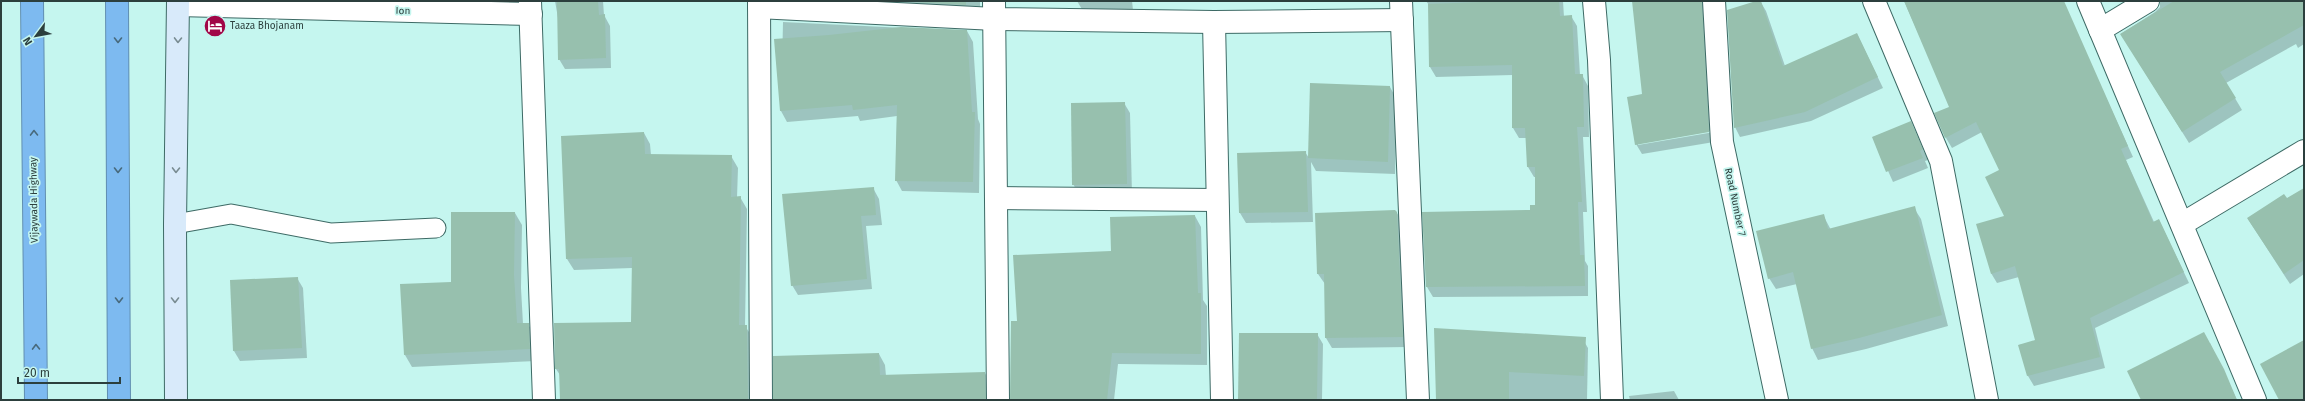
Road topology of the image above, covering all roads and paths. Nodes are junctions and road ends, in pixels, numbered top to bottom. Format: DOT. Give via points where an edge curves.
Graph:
graph roads {
  1 [pos="32,1"];
  2 [pos="117,1"];
  3 [pos="1594,1"];
  4 [pos="1714,1"];
  5 [pos="1874,1"];
  6 [pos="2088,1"];
  7 [pos="2148,1"];
  8 [pos="178,3"];
  9 [pos="759,4"];
  10 [pos="531,7"];
  11 [pos="994,10"];
  12 [pos="1401,11"];
  13 [pos="1214,22"];
  14 [pos="2100,30"];
  15 [pos="2304,151"];
  16 [pos="996,198"];
  17 [pos="1217,200"];
  18 [pos="175,224"];
  19 [pos="2182,224"];
  20 [pos="436,228"];
  21 [pos="36,400"];
  22 [pos="119,400"];
  23 [pos="176,400"];
  24 [pos="544,400"];
  25 [pos="761,400"];
  26 [pos="998,400"];
  27 [pos="1222,400"];
  28 [pos="1418,400"];
  29 [pos="1612,400"];
  30 [pos="1777,400"];
  31 [pos="1987,400"];
  32 [pos="2255,400"];
  21 -- 1 [label="highway, Vijaywada Highway, one-way"];
  2 -- 22 [label="highway, one-way"];
  3 -- 29 [label="street" via="1599,60"];
  4 -- 30 [label="street, Road Number 7" via="1722,142"];
  5 -- 31 [label="street" via="1941,161"];
  6 -- 14 [label="street"];
  7 -- 14 [label="street"];
  8 -- 10 [label="street, Ion"];
  8 -- 18 [label="street, one-way"];
  9 -- 11 [label="street"];
  9 -- 25 [label="street"];
  10 -- 24 [label="street"];
  11 -- 13 [label="street"];
  11 -- 16 [label="street"];
  12 -- 13 [label="street"];
  12 -- 28 [label="street"];
  13 -- 17 [label="street"];
  14 -- 19 [label="street"];
  15 -- 19 [label="street"];
  16 -- 17 [label="street"];
  16 -- 26 [label="street"];
  17 -- 27 [label="street"];
  18 -- 20 [label="lane" via="231,214 331,233"];
  18 -- 23 [label="street, one-way"];
  19 -- 32 [label="street"];
}
